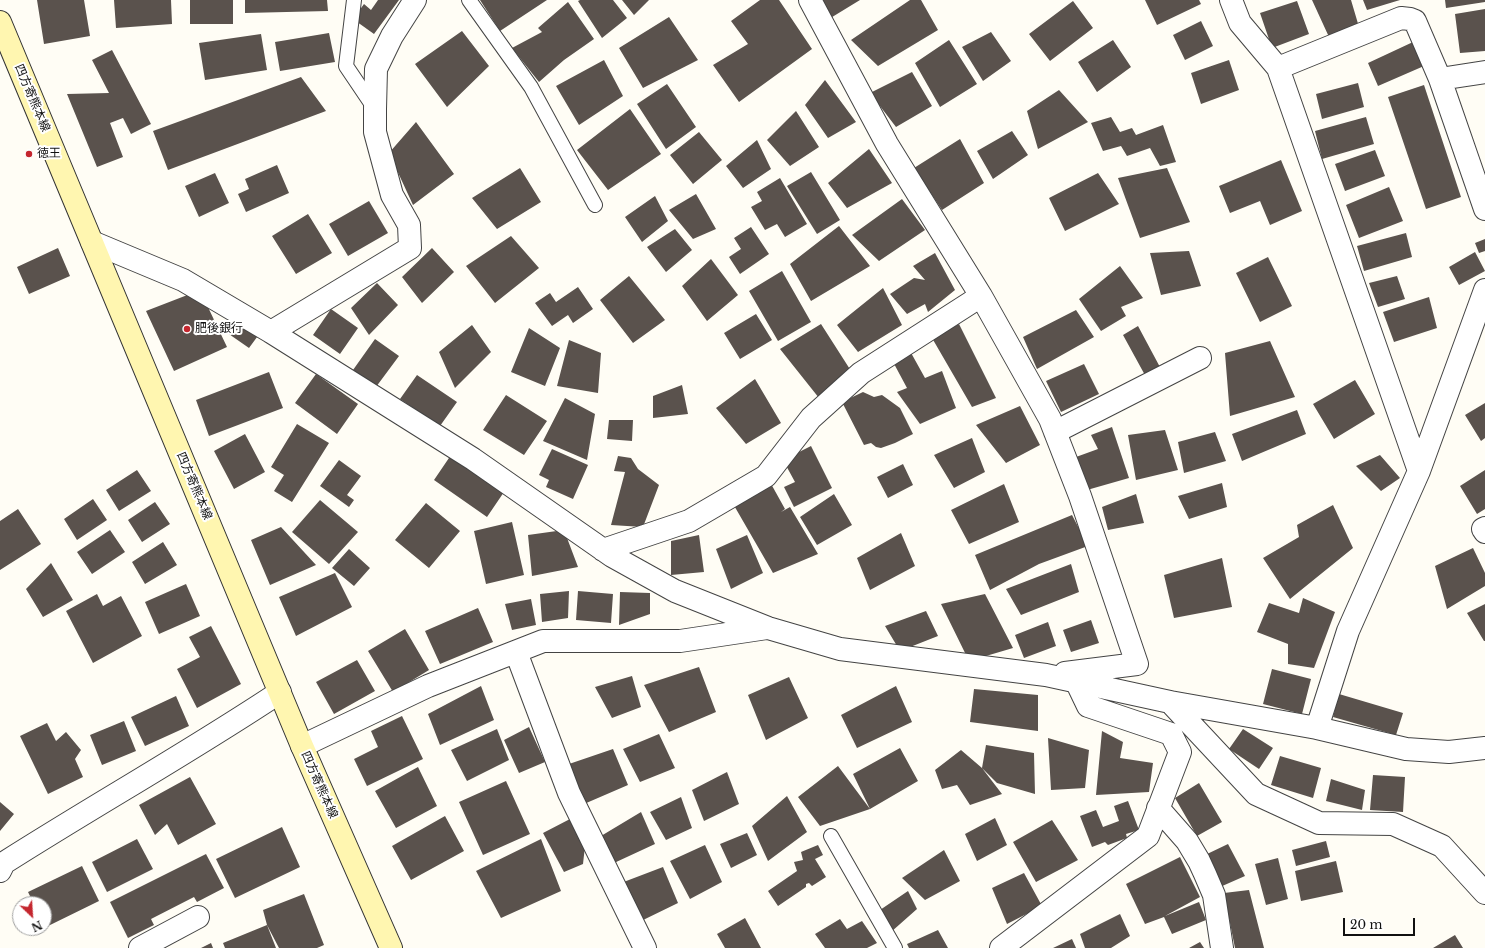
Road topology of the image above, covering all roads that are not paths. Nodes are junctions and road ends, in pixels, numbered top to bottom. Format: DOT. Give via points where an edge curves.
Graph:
graph roads {
  1 [pos="354,0"];
  2 [pos="415,0"];
  3 [pos="469,0"];
  4 [pos="810,0"];
  5 [pos="1231,0"];
  6 [pos="0,22"];
  7 [pos="1278,68"];
  8 [pos="1485,72"];
  9 [pos="1440,78"];
  10 [pos="375,109"];
  11 [pos="595,205"];
  12 [pos="1485,210"];
  13 [pos="92,242"];
  14 [pos="1485,290"];
  15 [pos="981,296"];
  16 [pos="270,332"];
  17 [pos="1200,358"];
  18 [pos="1055,432"];
  19 [pos="1419,471"];
  20 [pos="1485,528"];
  21 [pos="1485,532"];
  22 [pos="603,550"];
  23 [pos="768,628"];
  24 [pos="516,652"];
  25 [pos="1046,675"];
  26 [pos="1076,681"];
  27 [pos="280,692"];
  28 [pos="1170,702"];
  29 [pos="1317,728"];
  30 [pos="302,746"];
  31 [pos="1485,748"];
  32 [pos="1158,808"];
  33 [pos="830,836"];
  34 [pos="0,872"];
  35 [pos="1485,893"];
  36 [pos="198,917"];
  37 [pos="140,948"];
  38 [pos="391,948"];
  39 [pos="645,948"];
  40 [pos="895,948"];
  41 [pos="1001,948"];
  42 [pos="1222,948"];
  1 -- 10 [label="lane" via="346,66"];
  2 -- 10 [label="street" via="392,36 376,69"];
  3 -- 11 [label="lane" via="531,87"];
  4 -- 15 [label="street" via="887,144"];
  5 -- 7 [label="street" via="1240,23"];
  6 -- 13 [label="main road, 四方寄熊本線"];
  7 -- 9 [label="street" via="1400,18 1410,18 1415,21"];
  7 -- 19 [label="street"];
  8 -- 9 [label="street"];
  9 -- 12 [label="street"];
  10 -- 16 [label="street" via="375,132 392,195 409,225 410,248"];
  13 -- 16 [label="street" via="183,280"];
  13 -- 27 [label="main road, 四方寄熊本線"];
  14 -- 19 [label="street"];
  15 -- 18 [label="street"];
  15 -- 22 [label="street" via="861,373 811,418 766,476 689,521"];
  16 -- 22 [label="street" via="473,459"];
  17 -- 18 [label="street"];
  18 -- 25 [label="street" via="1080,496 1137,664"];
  19 -- 29 [label="street" via="1348,631"];
  20 -- 21 [label="street"];
  22 -- 23 [label="street" via="676,591"];
  23 -- 24 [label="street" via="680,641 543,641"];
  23 -- 25 [label="street" via="840,649"];
  24 -- 30 [label="street" via="428,686"];
  24 -- 39 [label="street" via="569,792"];
  25 -- 26 [label="street"];
  26 -- 28 [label="street"];
  26 -- 32 [label="street" via="1088,706 1171,734 1180,752"];
  27 -- 30 [label="main road, 四方寄熊本線"];
  27 -- 34 [label="street" via="237,721 4,863"];
  28 -- 29 [label="street"];
  28 -- 35 [label="street" via="1256,794 1318,823 1393,824 1442,846"];
  29 -- 31 [label="street" via="1406,749 1449,752"];
  30 -- 38 [label="main road, 四方寄熊本線"];
  32 -- 41 [label="street" via="1148,836"];
  32 -- 42 [label="street" via="1187,841 1205,874 1214,894"];
  33 -- 40 [label="lane"];
  36 -- 37 [label="street"];
}
